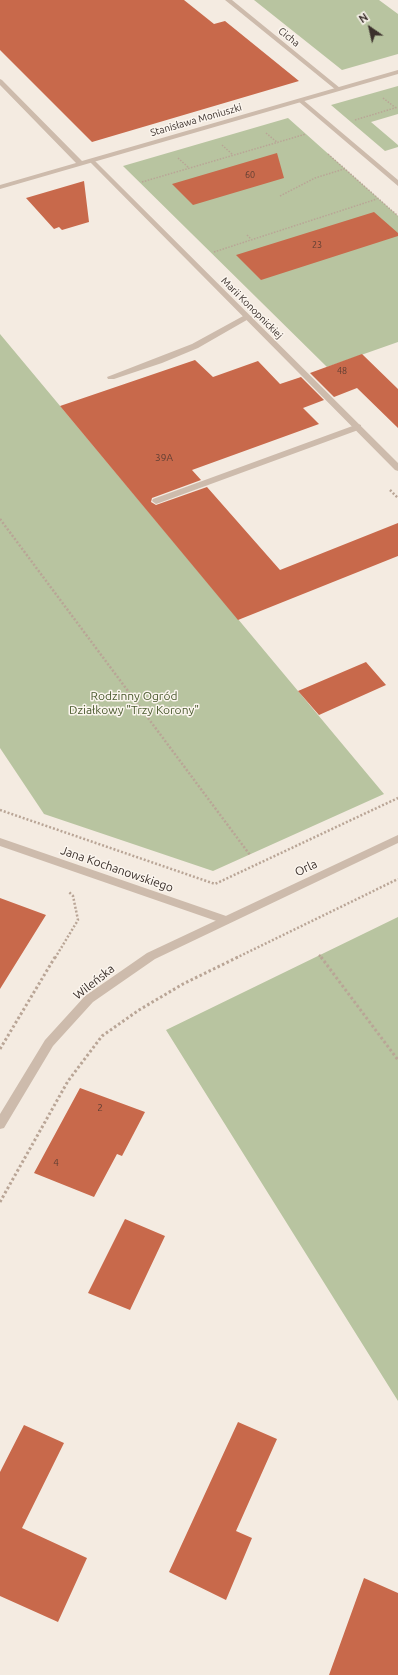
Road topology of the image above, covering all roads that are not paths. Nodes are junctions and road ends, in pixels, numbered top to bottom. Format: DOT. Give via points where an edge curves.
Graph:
graph roads {
  1 [pos="228,0"];
  2 [pos="398,72"];
  3 [pos="0,81"];
  4 [pos="338,88"];
  5 [pos="300,100"];
  6 [pos="92,161"];
  7 [pos="81,164"];
  8 [pos="398,184"];
  9 [pos="0,187"];
  10 [pos="248,317"];
  11 [pos="112,377"];
  12 [pos="358,427"];
  13 [pos="398,468"];
  14 [pos="156,501"];
  15 [pos="398,839"];
  16 [pos="0,842"];
  17 [pos="225,920"];
  18 [pos="0,1124"];
  1 -- 4 [label="street, Cicha"];
  2 -- 4 [label="street, Stanisława Moniuszki"];
  3 -- 7 [label="street"];
  4 -- 5 [label="street, Stanisława Moniuszki"];
  5 -- 6 [label="street, Stanisława Moniuszki"];
  5 -- 8 [label="street"];
  6 -- 7 [label="street, Stanisława Moniuszki"];
  6 -- 10 [label="street, Marii Konopnickiej"];
  7 -- 9 [label="street, Stanisława Moniuszki"];
  10 -- 11 [label="street" via="195,346"];
  10 -- 12 [label="street, Marii Konopnickiej"];
  12 -- 13 [label="street, Marii Konopnickiej"];
  12 -- 14 [label="street"];
  15 -- 17 [label="street, Orla"];
  16 -- 17 [label="street, Jana Kochanowskiego"];
  17 -- 18 [label="street, Wileńska" via="151,956 89,999 49,1043"];
}
